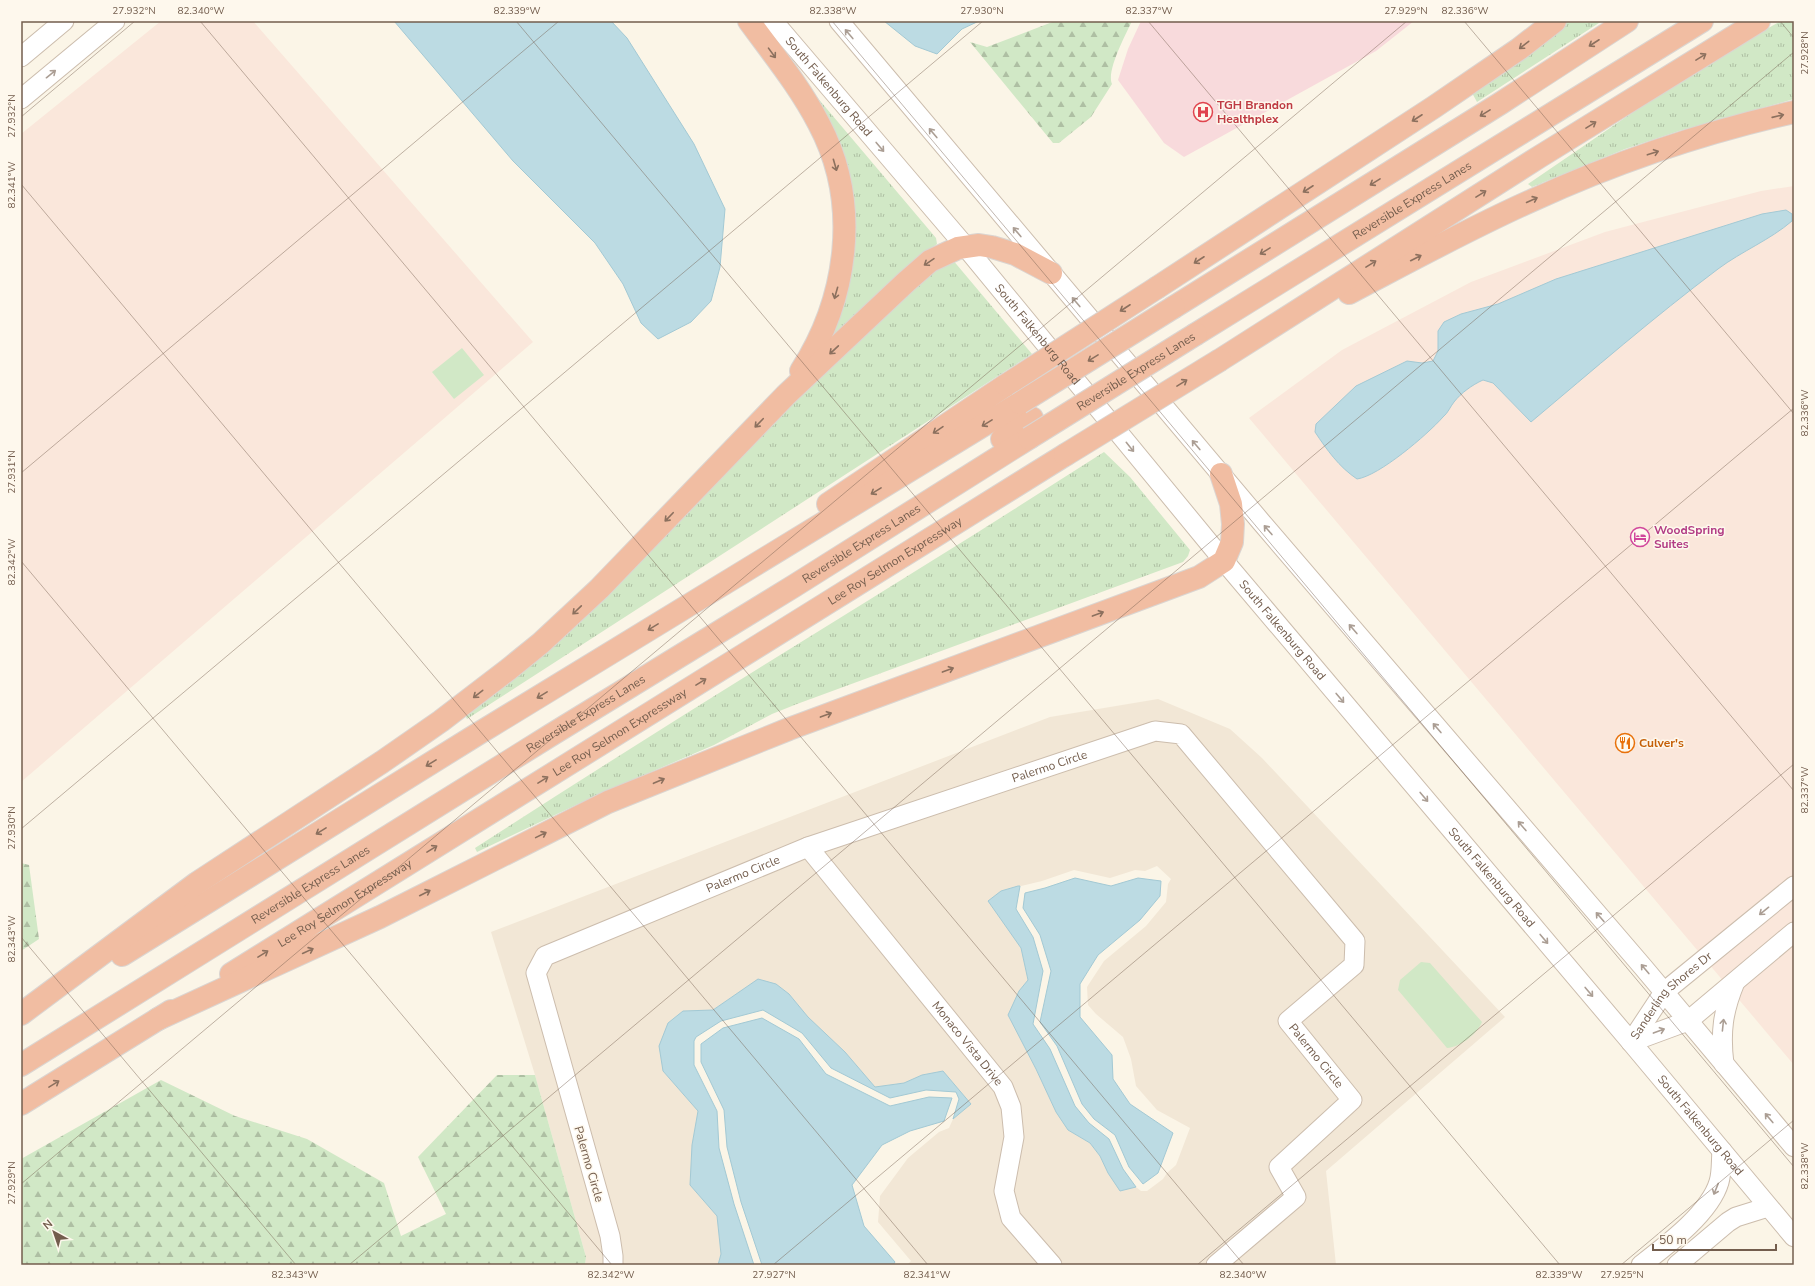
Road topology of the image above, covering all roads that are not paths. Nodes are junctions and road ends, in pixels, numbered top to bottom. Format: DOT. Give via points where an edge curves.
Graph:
graph roads {
  1 [pos="64,21"];
  2 [pos="115,21"];
  3 [pos="749,21"];
  4 [pos="774,21"];
  5 [pos="838,21"];
  6 [pos="1555,21"];
  7 [pos="1627,21"];
  8 [pos="1674,21"];
  9 [pos="1702,21"];
  10 [pos="1759,21"];
  11 [pos="21,57"];
  12 [pos="21,99"];
  13 [pos="1794,112"];
  14 [pos="964,246"];
  15 [pos="1051,273"];
  16 [pos="1186,322"];
  17 [pos="1220,360"];
  18 [pos="786,395"];
  19 [pos="1027,420"];
  20 [pos="1221,474"];
  21 [pos="1224,561"];
  22 [pos="687,607"];
  23 [pos="808,847"];
  24 [pos="1794,886"];
  25 [pos="1794,932"];
  26 [pos="1736,980"];
  27 [pos="1664,992"];
  28 [pos="21,1014"];
  29 [pos="21,1018"];
  30 [pos="158,1019"];
  31 [pos="1688,1021"];
  32 [pos="1631,1042"];
  33 [pos="1724,1064"];
  34 [pos="21,1065"];
  35 [pos="21,1104"];
  36 [pos="1794,1148"];
  37 [pos="1722,1151"];
  38 [pos="1768,1207"];
  39 [pos="1794,1237"];
  40 [pos="612,1265"];
  41 [pos="1052,1265"];
  42 [pos="1216,1265"];
  43 [pos="1641,1265"];
  44 [pos="1677,1265"];
  1 -- 11 [label="street"];
  12 -- 2 [label="street, one-way"];
  3 -- 18 [label="highway, one-way" via="798,88 820,124 838,174 845,219 842,263 829,315 818,342"];
  4 -- 14 [label="street, South Falkenburg Road, one-way"];
  15 -- 5 [label="street, one-way"];
  6 -- 22 [label="highway, one-way, bridge" via="1519,50 1470,83 1006,385 833,501"];
  7 -- 16 [label="highway, one-way" via="1494,107"];
  8 -- 16 [label="highway"];
  9 -- 16 [label="highway, Reversible Express Lanes"];
  17 -- 10 [label="highway, one-way" via="1539,157"];
  17 -- 13 [label="highway, one-way" via="1533,199 1588,176 1689,141"];
  14 -- 15 [label="highway" via="985,246 1004,250 1027,259"];
  14 -- 18 [label="highway, one-way" via="944,253 923,266"];
  14 -- 21 [label="street, South Falkenburg Road, one-way"];
  20 -- 15 [label="street, one-way"];
  16 -- 19 [label="highway, one-way, bridge"];
  16 -- 19 [label="highway, Reversible Express Lanes, bridge"];
  30 -- 17 [label="highway, Lee Roy Selmon Expressway, one-way, bridge"];
  18 -- 28 [label="highway, one-way" via="599,589 541,643 475,697 388,758 197,883"];
  19 -- 22 [label="highway, one-way"];
  19 -- 34 [label="highway, Reversible Express Lanes" via="843,555"];
  20 -- 21 [label="highway" via="1231,504 1233,524 1232,542"];
  27 -- 20 [label="street, one-way"];
  30 -- 21 [label="highway, one-way" via="380,917 608,802 790,729 1185,583"];
  21 -- 32 [label="street, South Falkenburg Road, one-way"];
  22 -- 29 [label="highway, one-way"];
  23 -- 40 [label="street, Palermo Circle" via="545,956 536,972 610,1236"];
  23 -- 41 [label="street, Monaco Vista Drive" via="1003,1087 1011,1107 1014,1137 1004,1191 1011,1218"];
  23 -- 42 [label="street, Palermo Circle" via="1155,731 1181,734 1355,941 1354,965 1288,1021 1352,1100 1279,1167 1296,1197"];
  24 -- 27 [label="street, Sanderling Shores Dr, one-way"];
  25 -- 26 [label="street, Sanderling Shores Dr"];
  26 -- 31 [label="street, Sanderling Shores Dr"];
  33 -- 26 [label="street, one-way" via="1722,1027 1726,1006"];
  27 -- 31 [label="street"];
  27 -- 32 [label="street, Sanderling Shores Dr"];
  35 -- 30 [label="highway, Lee Roy Selmon Expressway, one-way"];
  32 -- 31 [label="street, Sanderling Shores Dr, one-way"];
  31 -- 33 [label="street"];
  32 -- 37 [label="street, South Falkenburg Road"];
  36 -- 33 [label="street, one-way"];
  37 -- 38 [label="street, South Falkenburg Road"];
  37 -- 43 [label="street, one-way" via="1720,1180 1712,1199 1700,1213"];
  38 -- 39 [label="street, South Falkenburg Road"];
  38 -- 44 [label="street" via="1728,1222"];
}
